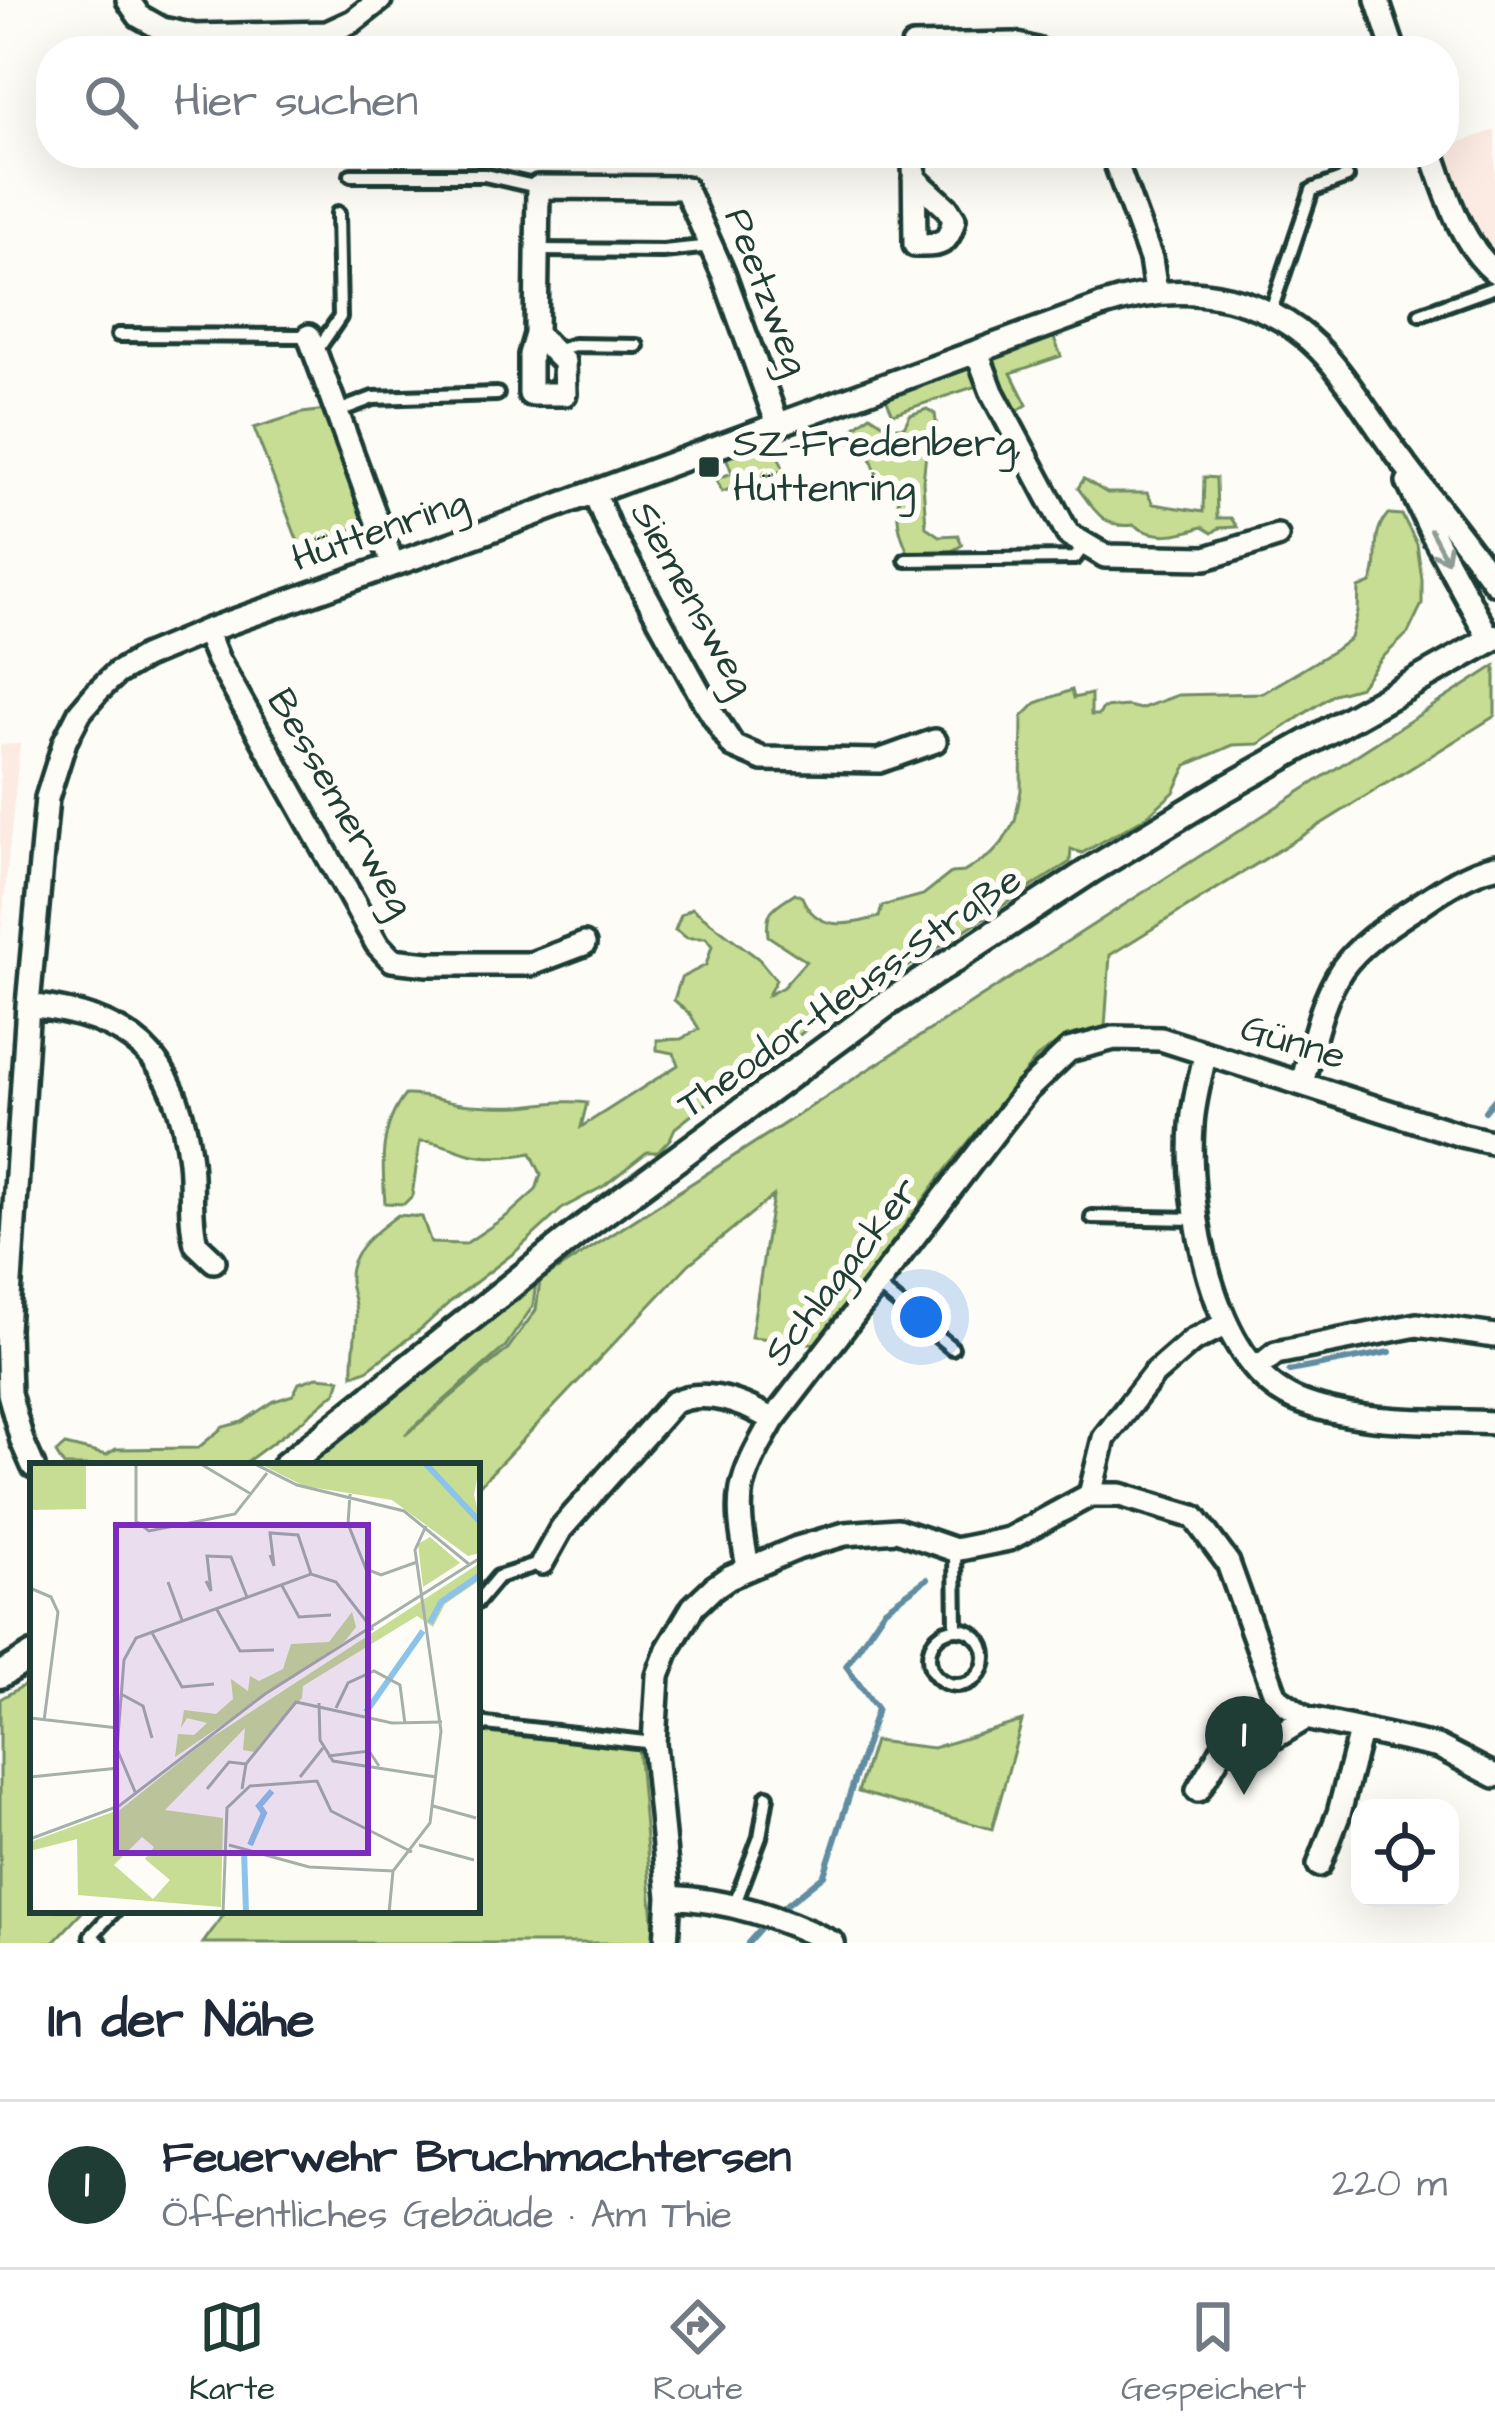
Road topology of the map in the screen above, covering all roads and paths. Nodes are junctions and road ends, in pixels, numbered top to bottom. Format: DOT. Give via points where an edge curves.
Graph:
graph roads {
  1 [pos="128,0"];
  2 [pos="380,0"];
  3 [pos="1377,0"];
  4 [pos="1389,36"];
  5 [pos="914,168"];
  6 [pos="1118,168"];
  7 [pos="1438,168"];
  8 [pos="351,175"];
  9 [pos="1347,177"];
  10 [pos="914,178"];
  11 [pos="538,187"];
  12 [pos="338,213"];
  13 [pos="712,246"];
  14 [pos="536,250"];
  15 [pos="1495,272"];
  16 [pos="1495,287"];
  17 [pos="1156,292"];
  18 [pos="1271,311"];
  19 [pos="1420,314"];
  20 [pos="536,334"];
  21 [pos="118,335"];
  22 [pos="312,344"];
  23 [pos="637,346"];
  24 [pos="555,351"];
  25 [pos="977,352"];
  26 [pos="497,394"];
  27 [pos="336,412"];
  28 [pos="778,425"];
  29 [pos="1393,449"];
  30 [pos="594,493"];
  31 [pos="1277,536"];
  32 [pos="1085,544"];
  33 [pos="906,560"];
  34 [pos="392,566"];
  35 [pos="1495,583"];
  36 [pos="206,631"];
  37 [pos="1492,639"];
  38 [pos="935,741"];
  39 [pos="1495,866"];
  40 [pos="584,944"];
  41 [pos="28,1005"];
  42 [pos="1069,1050"];
  43 [pos="1205,1054"];
  44 [pos="1302,1083"];
  45 [pos="1495,1143"];
  46 [pos="7,1204"];
  47 [pos="1092,1217"];
  48 [pos="1196,1219"];
  49 [pos="6,1233"];
  50 [pos="214,1261"];
  51 [pos="877,1286"];
  52 [pos="1226,1324"];
  53 [pos="1495,1336"];
  54 [pos="952,1348"];
  55 [pos="1256,1370"];
  56 [pos="773,1420"];
  57 [pos="1495,1423"];
  58 [pos="11,1446"];
  59 [pos="289,1463"];
  60 [pos="1090,1495"];
  61 [pos="955,1550"];
  62 [pos="542,1563"];
  63 [pos="748,1567"];
  64 [pos="480,1598"];
  65 [pos="956,1629"];
  66 [pos="30,1657"];
  67 [pos="0,1675"];
  68 [pos="1306,1718"];
  69 [pos="480,1723"];
  70 [pos="1360,1732"];
  71 [pos="654,1743"];
  72 [pos="1494,1774"];
  73 [pos="1198,1790"];
  74 [pos="767,1796"];
  75 [pos="1318,1865"];
  76 [pos="669,1897"];
  77 [pos="734,1906"];
  78 [pos="112,1913"];
  79 [pos="100,1943"];
  80 [pos="666,1943"];
  81 [pos="833,1943"];
  1 -- 2 [label="street" via="162,29 216,35 327,33"];
  3 -- 4 [label="street"];
  5 -- 10 [label="street"];
  6 -- 17 [label="street"];
  7 -- 15 [label="street" via="1465,236"];
  8 -- 11 [label="lane, Peetzweg" via="485,175"];
  9 -- 18 [label="lane" via="1312,190"];
  11 -- 13 [label="street, Peetzweg" via="685,188"];
  11 -- 14 [label="street"];
  12 -- 22 [label="lane" via="340,317"];
  13 -- 14 [label="lane"];
  13 -- 28 [label="street, Peetzweg"];
  14 -- 20 [label="street"];
  16 -- 19 [label="lane"];
  17 -- 18 [label="street, Hüttenring" via="1198,291"];
  17 -- 25 [label="street, Hüttenring"];
  18 -- 29 [label="street, Hüttenring" via="1333,363"];
  20 -- 24 [label="street"];
  20 -- 24 [label="street" via="530,394 565,394 564,362"];
  21 -- 22 [label="lane"];
  22 -- 27 [label="street"];
  23 -- 24 [label="lane"];
  25 -- 28 [label="street, Hüttenring"];
  25 -- 32 [label="street" via="1068,534"];
  26 -- 27 [label="lane" via="373,398"];
  27 -- 34 [label="street"];
  28 -- 30 [label="street, Hüttenring"];
  29 -- 35 [label="street, Hüttenring"];
  29 -- 37 [label="street, Hüttenring, one-way"];
  30 -- 34 [label="street, Hüttenring"];
  30 -- 38 [label="street, Siemensweg" via="733,746 764,759 879,761"];
  31 -- 32 [label="street" via="1206,558 1105,556"];
  32 -- 33 [label="lane" via="1075,558"];
  34 -- 36 [label="street, Hüttenring"];
  36 -- 40 [label="street, Bessemerweg" via="392,960 531,964"];
  36 -- 41 [label="street, Hüttenring" via="117,673 65,741 47,798"];
  37 -- 59 [label="street, Theodor-Heuss-Straße" via="1091,870 885,1005 587,1225"];
  39 -- 44 [label="street" via="1376,934 1342,969"];
  41 -- 46 [label="street, Hüttenring"];
  41 -- 50 [label="street" via="113,1024 164,1071 186,1136 196,1244"];
  42 -- 43 [label="street, Günne" via="1114,1038 1162,1039"];
  42 -- 51 [label="street, Schlagacker" via="1026,1091"];
  43 -- 44 [label="street, Günne"];
  43 -- 48 [label="street" via="1192,1124"];
  44 -- 45 [label="street, Günne"];
  46 -- 49 [label="street, Hüttenring"];
  47 -- 48 [label="lane"];
  48 -- 52 [label="street"];
  49 -- 58 [label="street, Hüttenring"];
  51 -- 54 [label="lane"];
  51 -- 56 [label="street, Schlagacker"];
  52 -- 55 [label="street"];
  52 -- 60 [label="street" via="1154,1374 1104,1438"];
  53 -- 55 [label="street" via="1418,1325 1276,1353"];
  55 -- 57 [label="street" via="1288,1397 1325,1410"];
  56 -- 62 [label="street" via="700,1395 673,1403 561,1529"];
  56 -- 63 [label="street, Schlagacker" via="742,1480"];
  60 -- 61 [label="street" via="1009,1539"];
  60 -- 68 [label="street" via="1120,1495 1194,1517 1228,1563 1276,1697"];
  61 -- 63 [label="street" via="919,1535 873,1531"];
  61 -- 65 [label="lane"];
  62 -- 64 [label="lane" via="498,1577"];
  63 -- 71 [label="street" via="713,1588 679,1629 658,1676"];
  65 -- 65 [label="lane" via="933,1642 929,1660 936,1676 962,1684 982,1668 984,1650"];
  66 -- 67 [label="street"];
  68 -- 70 [label="street"];
  68 -- 73 [label="street" via="1275,1737 1222,1750"];
  69 -- 71 [label="lane"];
  70 -- 72 [label="street" via="1439,1747"];
  70 -- 75 [label="street"];
  71 -- 76 [label="street"];
  74 -- 77 [label="lane"];
  76 -- 77 [label="street"];
  76 -- 80 [label="street"];
  77 -- 81 [label="street"];
  78 -- 79 [label="lane" via="91,1936"];
}
